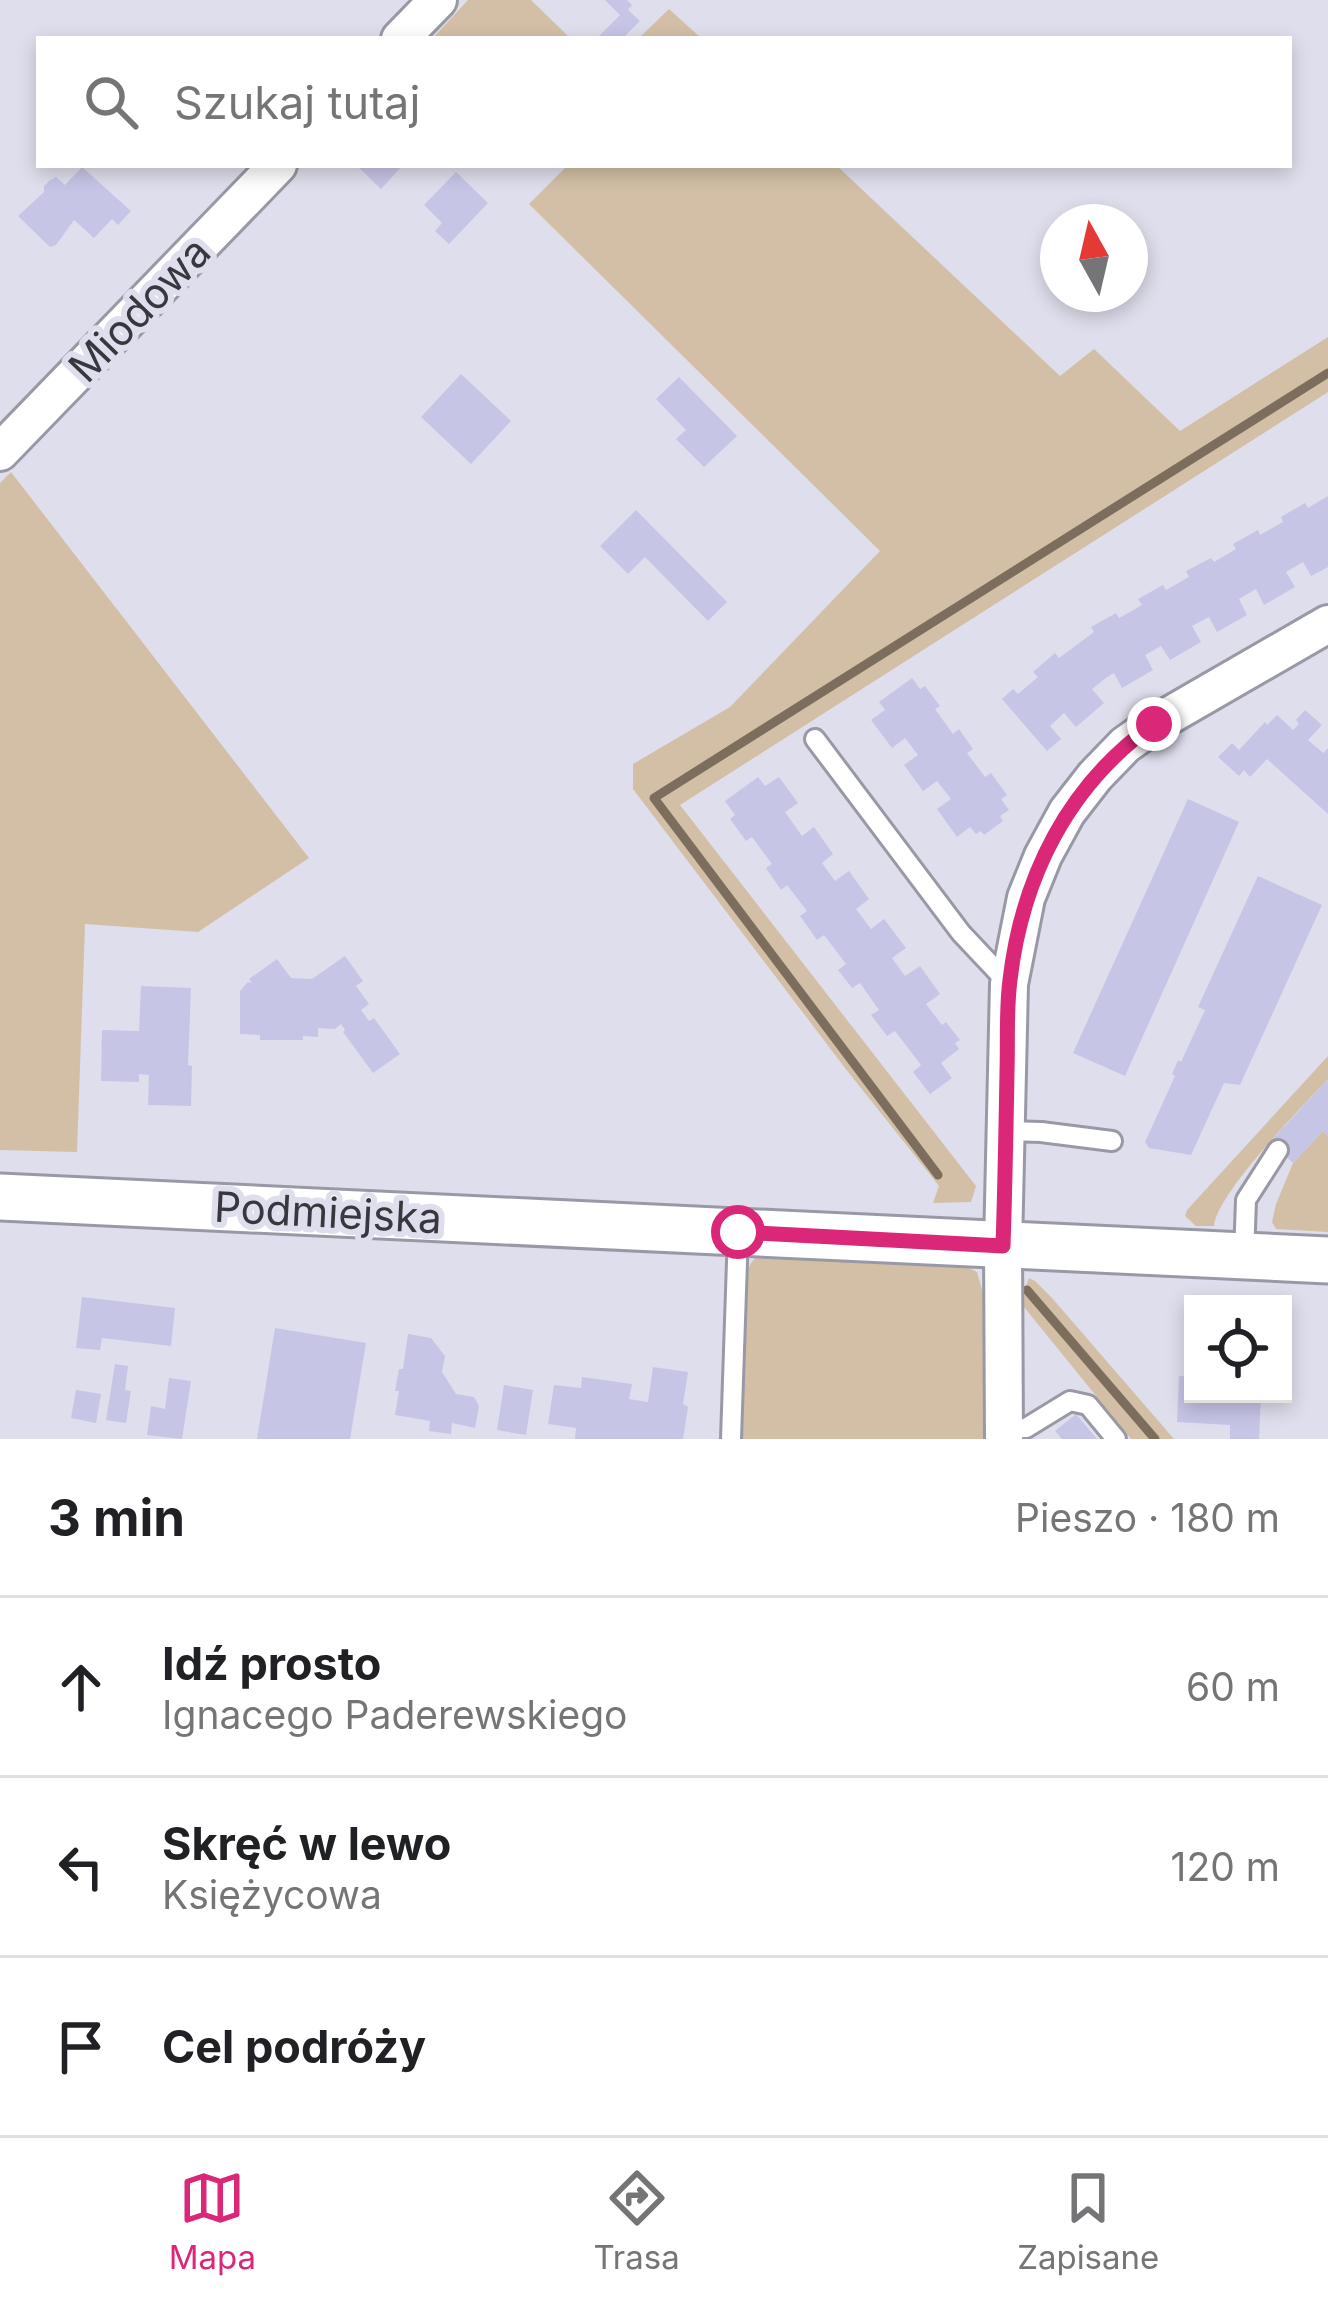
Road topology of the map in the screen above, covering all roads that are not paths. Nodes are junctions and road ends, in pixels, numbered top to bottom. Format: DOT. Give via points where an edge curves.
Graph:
graph roads {
  1 [pos="438,0"];
  2 [pos="403,36"];
  3 [pos="275,168"];
  4 [pos="0,452"];
  5 [pos="1321,638"];
  6 [pos="815,740"];
  7 [pos="1009,984"];
  8 [pos="1006,1131"];
  9 [pos="1112,1141"];
  10 [pos="1278,1150"];
  11 [pos="0,1196"];
  12 [pos="738,1232"];
  13 [pos="1003,1246"];
  14 [pos="1244,1256"];
  15 [pos="1328,1260"];
  16 [pos="1018,1434"];
  17 [pos="731,1439"];
  18 [pos="1117,1439"];
  1 -- 2 [label="street"];
  3 -- 4 [label="street, Miodowa"];
  5 -- 7 [label="street" via="1154,724 1095,776 1034,877"];
  6 -- 7 [label="lane"];
  7 -- 8 [label="street"];
  8 -- 9 [label="lane"];
  8 -- 13 [label="street"];
  10 -- 14 [label="lane" via="1246,1200"];
  11 -- 12 [label="street, Podmiejska"];
  12 -- 13 [label="street, Podmiejska"];
  12 -- 17 [label="lane"];
  13 -- 14 [label="street, Podmiejska"];
  13 -- 16 [label="street"];
  14 -- 15 [label="street, Podmiejska"];
  16 -- 18 [label="lane" via="1070,1401 1088,1406"];
}
